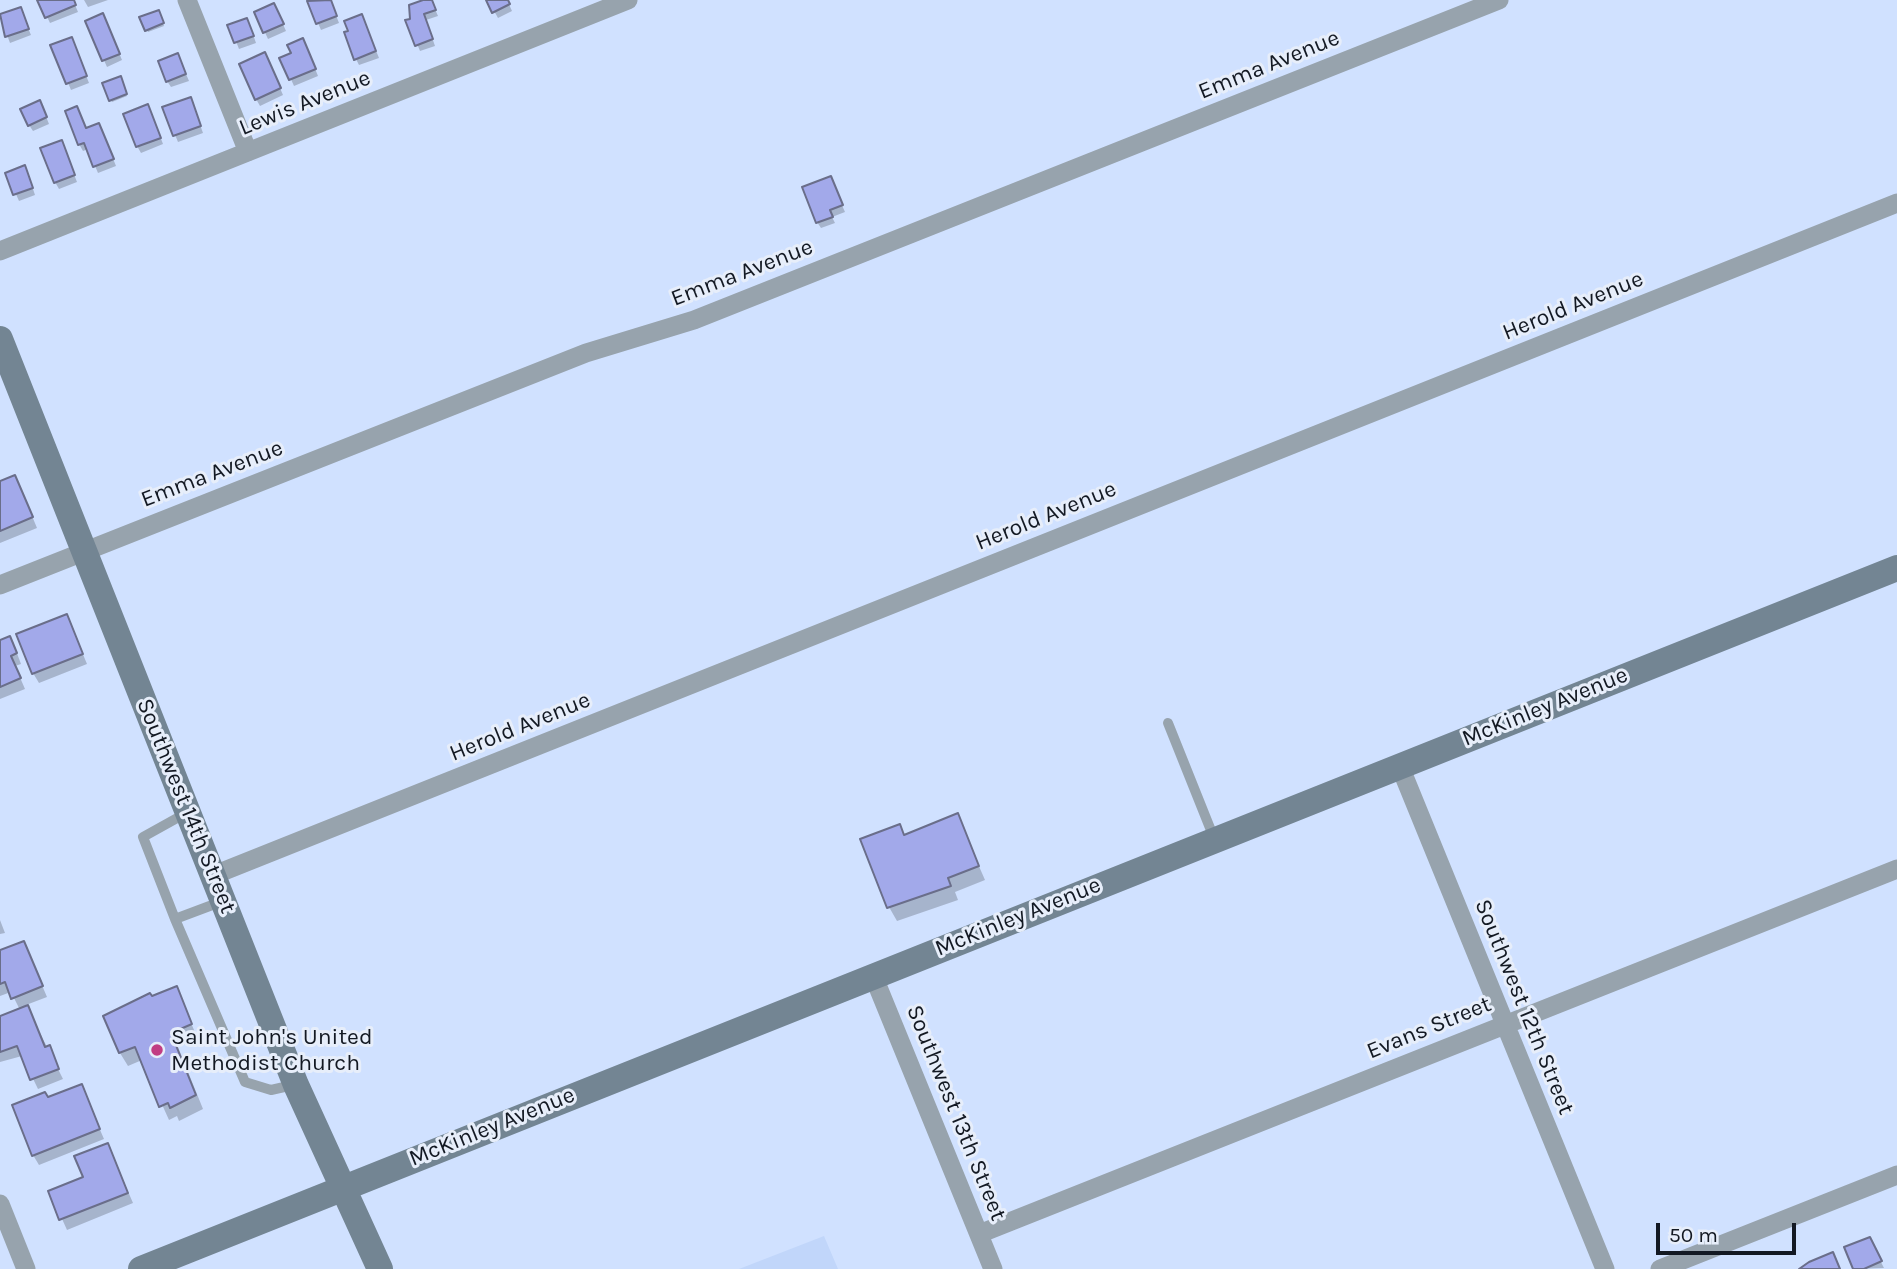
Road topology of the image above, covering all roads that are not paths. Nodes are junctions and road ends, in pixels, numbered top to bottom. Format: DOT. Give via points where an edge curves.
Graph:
graph roads {
  1 [pos="187,0"];
  2 [pos="628,0"];
  3 [pos="1499,0"];
  4 [pos="247,152"];
  5 [pos="1897,203"];
  6 [pos="0,251"];
  7 [pos="0,340"];
  8 [pos="84,551"];
  9 [pos="1897,568"];
  10 [pos="0,585"];
  11 [pos="1168,723"];
  12 [pos="1399,764"];
  13 [pos="188,812"];
  14 [pos="1214,838"];
  15 [pos="1897,869"];
  16 [pos="214,875"];
  17 [pos="225,901"];
  18 [pos="175,919"];
  19 [pos="873,975"];
  20 [pos="1505,1025"];
  21 [pos="296,1085"];
  22 [pos="1897,1175"];
  23 [pos="344,1186"];
  24 [pos="0,1204"];
  25 [pos="979,1234"];
  26 [pos="26,1269"];
  27 [pos="141,1269"];
  28 [pos="380,1269"];
  29 [pos="993,1269"];
  30 [pos="1605,1269"];
  31 [pos="1660,1269"];
  1 -- 4 [label="street"];
  2 -- 4 [label="street, Lewis Avenue"];
  3 -- 8 [label="street, Emma Avenue" via="694,320 586,353"];
  4 -- 6 [label="street, Lewis Avenue"];
  5 -- 16 [label="street, Herold Avenue"];
  7 -- 8 [label="main road, Southwest 14th Street"];
  8 -- 10 [label="street, Emma Avenue"];
  8 -- 13 [label="main road, Southwest 14th Street"];
  9 -- 12 [label="main road, McKinley Avenue"];
  11 -- 14 [label="lane"];
  12 -- 14 [label="main road, McKinley Avenue"];
  12 -- 20 [label="street, Southwest 12th Street"];
  13 -- 16 [label="main road, Southwest 14th Street"];
  13 -- 18 [label="lane" via="143,837"];
  14 -- 19 [label="main road, McKinley Avenue"];
  15 -- 20 [label="street, Evans Street"];
  16 -- 17 [label="main road, Southwest 14th Street"];
  17 -- 18 [label="lane"];
  17 -- 21 [label="main road, Southwest 14th Street"];
  18 -- 21 [label="lane" via="245,1082 271,1090"];
  19 -- 23 [label="main road, McKinley Avenue"];
  19 -- 25 [label="street, Southwest 13th Street"];
  20 -- 25 [label="street, Evans Street"];
  20 -- 30 [label="street, Southwest 12th Street"];
  21 -- 23 [label="main road, Southwest 14th Street"];
  22 -- 31 [label="street"];
  23 -- 27 [label="main road, McKinley Avenue"];
  23 -- 28 [label="main road, Southwest 14th Street"];
  24 -- 26 [label="street"];
  25 -- 29 [label="street, Southwest 13th Street"];
}
